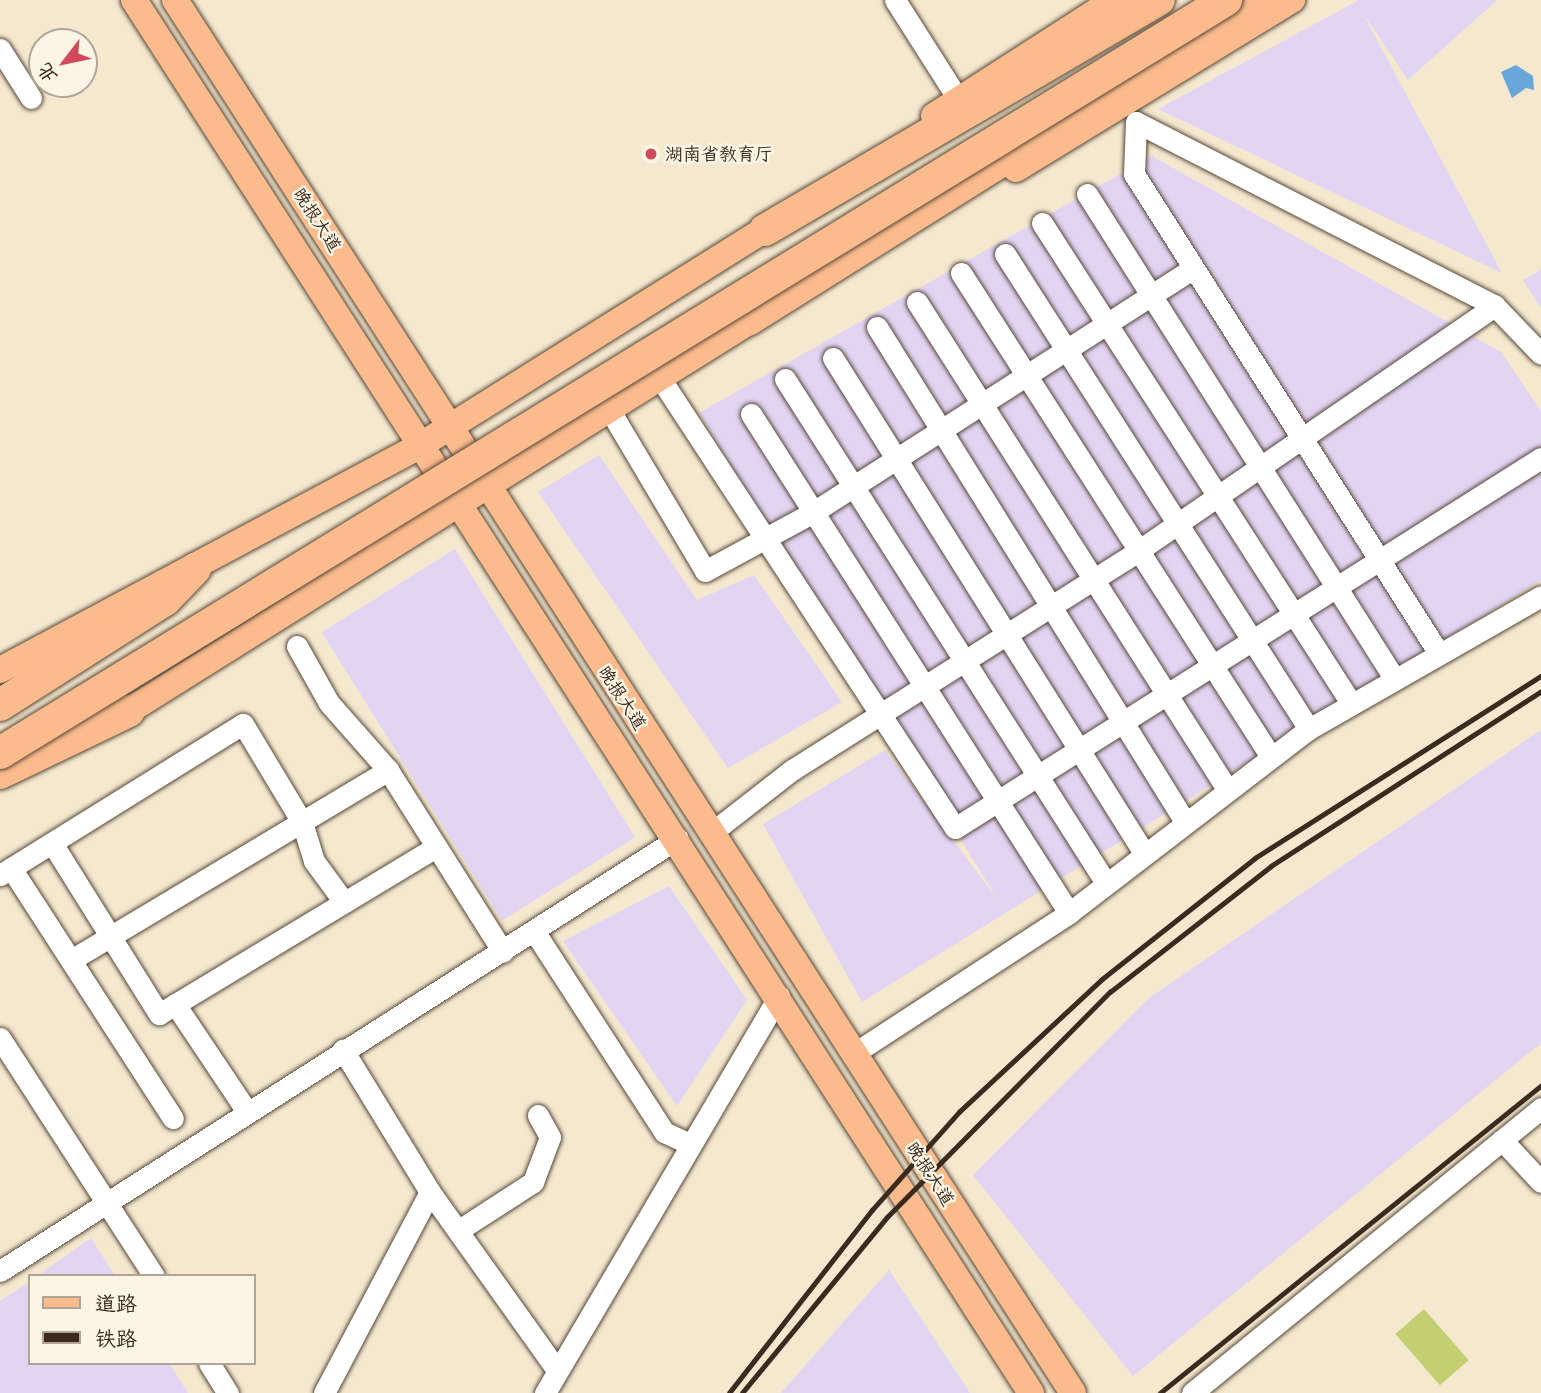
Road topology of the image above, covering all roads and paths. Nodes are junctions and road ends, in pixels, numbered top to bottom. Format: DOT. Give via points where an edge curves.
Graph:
graph roads {
  1 [pos="134,0"];
  2 [pos="175,0"];
  3 [pos="895,0"];
  4 [pos="1114,0"];
  5 [pos="1159,0"];
  6 [pos="1187,0"];
  7 [pos="1226,0"];
  8 [pos="1257,0"];
  9 [pos="1292,0"];
  10 [pos="0,49"];
  11 [pos="28,93"];
  12 [pos="958,99"];
  13 [pos="1087,194"];
  14 [pos="1042,223"];
  15 [pos="765,230"];
  16 [pos="1005,254"];
  17 [pos="1193,268"];
  18 [pos="961,273"];
  19 [pos="1149,297"];
  20 [pos="917,302"];
  21 [pos="1495,306"];
  22 [pos="748,320"];
  23 [pos="1109,323"];
  24 [pos="877,327"];
  25 [pos="1066,351"];
  26 [pos="1541,354"];
  27 [pos="833,358"];
  28 [pos="1025,377"];
  29 [pos="785,379"];
  30 [pos="662,380"];
  31 [pos="982,405"];
  32 [pos="609,409"];
  33 [pos="751,414"];
  34 [pos="450,428"];
  35 [pos="942,431"];
  36 [pos="1302,439"];
  37 [pos="421,445"];
  38 [pos="1541,458"];
  39 [pos="896,461"];
  40 [pos="1259,468"];
  41 [pos="485,487"];
  42 [pos="854,487"];
  43 [pos="1218,496"];
  44 [pos="459,503"];
  45 [pos="812,513"];
  46 [pos="1177,525"];
  47 [pos="767,537"];
  48 [pos="1138,551"];
  49 [pos="1378,558"];
  50 [pos="195,569"];
  51 [pos="1094,578"];
  52 [pos="1334,585"];
  53 [pos="1541,596"];
  54 [pos="1051,605"];
  55 [pos="1290,613"];
  56 [pos="1003,635"];
  57 [pos="1251,638"];
  58 [pos="297,646"];
  59 [pos="1438,652"];
  60 [pos="964,660"];
  61 [pos="1209,664"];
  62 [pos="0,670"];
  63 [pos="1394,678"];
  64 [pos="922,687"];
  65 [pos="1164,691"];
  66 [pos="1351,704"];
  67 [pos="0,705"];
  68 [pos="129,711"];
  69 [pos="882,713"];
  70 [pos="1121,719"];
  71 [pos="1309,729"];
  72 [pos="0,730"];
  73 [pos="1076,749"];
  74 [pos="0,753"];
  75 [pos="1271,757"];
  76 [pos="388,770"];
  77 [pos="0,773"];
  78 [pos="1038,774"];
  79 [pos="1227,789"];
  80 [pos="0,791"];
  81 [pos="997,801"];
  82 [pos="1184,820"];
  83 [pos="302,822"];
  84 [pos="710,833"];
  85 [pos="678,838"];
  86 [pos="52,843"];
  87 [pos="436,847"];
  88 [pos="1144,853"];
  89 [pos="5,872"];
  90 [pos="1106,883"];
  91 [pos="344,902"];
  92 [pos="1069,913"];
  93 [pos="536,934"];
  94 [pos="111,936"];
  95 [pos="503,952"];
  96 [pos="71,960"];
  97 [pos="779,996"];
  98 [pos="175,1004"];
  99 [pos="0,1038"];
  100 [pos="343,1050"];
  101 [pos="853,1054"];
  102 [pos="1541,1108"];
  103 [pos="248,1112"];
  104 [pos="538,1115"];
  105 [pos="173,1118"];
  106 [pos="1502,1140"];
  107 [pos="690,1144"];
  108 [pos="1541,1182"];
  109 [pos="430,1192"];
  110 [pos="107,1202"];
  111 [pos="462,1228"];
  112 [pos="0,1271"];
  113 [pos="153,1274"];
  114 [pos="210,1365"];
  115 [pos="557,1370"];
  116 [pos="228,1393"];
  117 [pos="324,1393"];
  118 [pos="545,1393"];
  119 [pos="1031,1393"];
  120 [pos="1073,1393"];
  121 [pos="1192,1393"];
  1 -- 37 [label="main road, 晚报大道"];
  2 -- 34 [label="main road, 晚报大道"];
  3 -- 12 [label="street"];
  4 -- 12 [label="main road"];
  5 -- 15 [label="highway"];
  6 -- 72 [label="highway"];
  7 -- 74 [label="highway, bridge"];
  8 -- 22 [label="highway"];
  9 -- 22 [label="main road" via="875,253"];
  10 -- 11 [label="street"];
  12 -- 15 [label="main road"];
  13 -- 19 [label="street"];
  14 -- 23 [label="street"];
  15 -- 34 [label="main road"];
  16 -- 25 [label="street"];
  17 -- 19 [label="street"];
  17 -- 21 [label="street" via="1134,174 1136,122"];
  17 -- 36 [label="street"];
  18 -- 28 [label="street"];
  19 -- 23 [label="street"];
  19 -- 40 [label="street"];
  20 -- 31 [label="street"];
  21 -- 26 [label="street"];
  21 -- 36 [label="street"];
  22 -- 30 [label="main road"];
  23 -- 25 [label="street"];
  23 -- 43 [label="street"];
  24 -- 35 [label="street"];
  25 -- 28 [label="street"];
  25 -- 46 [label="street"];
  27 -- 39 [label="street"];
  28 -- 31 [label="street"];
  28 -- 48 [label="street"];
  29 -- 42 [label="street"];
  30 -- 32 [label="main road"];
  30 -- 47 [label="street"];
  31 -- 35 [label="street"];
  31 -- 51 [label="street"];
  32 -- 41 [label="main road"];
  32 -- 47 [label="street" via="705,571"];
  33 -- 45 [label="street"];
  34 -- 37 [label="main road"];
  34 -- 41 [label="main road, 晚报大道"];
  35 -- 39 [label="street"];
  35 -- 54 [label="street"];
  36 -- 40 [label="street"];
  36 -- 49 [label="street"];
  37 -- 44 [label="main road, 晚报大道"];
  37 -- 50 [label="main road"];
  38 -- 49 [label="street"];
  39 -- 42 [label="street"];
  39 -- 56 [label="street"];
  40 -- 43 [label="street"];
  40 -- 52 [label="street"];
  41 -- 44 [label="main road"];
  41 -- 84 [label="main road, 晚报大道"];
  42 -- 45 [label="street"];
  42 -- 60 [label="street"];
  43 -- 46 [label="street"];
  43 -- 55 [label="street"];
  44 -- 68 [label="main road"];
  44 -- 85 [label="main road, 晚报大道"];
  45 -- 47 [label="street"];
  45 -- 64 [label="street"];
  46 -- 48 [label="street"];
  46 -- 57 [label="street"];
  47 -- 69 [label="street"];
  48 -- 51 [label="street"];
  48 -- 61 [label="street"];
  49 -- 52 [label="street"];
  49 -- 59 [label="street"];
  50 -- 62 [label="main road"];
  50 -- 67 [label="highway" via="165,600"];
  51 -- 54 [label="street"];
  51 -- 65 [label="street"];
  52 -- 55 [label="street"];
  52 -- 63 [label="street"];
  53 -- 59 [label="street"];
  54 -- 56 [label="street"];
  54 -- 70 [label="street"];
  55 -- 57 [label="street"];
  55 -- 66 [label="street"];
  56 -- 60 [label="street"];
  56 -- 73 [label="street"];
  57 -- 61 [label="street"];
  57 -- 71 [label="street"];
  58 -- 76 [label="street" via="329,703"];
  59 -- 63 [label="street"];
  60 -- 64 [label="street"];
  60 -- 78 [label="street"];
  61 -- 65 [label="street"];
  61 -- 75 [label="street"];
  63 -- 66 [label="street"];
  64 -- 69 [label="street"];
  64 -- 81 [label="street"];
  65 -- 70 [label="street"];
  65 -- 79 [label="street"];
  66 -- 71 [label="street"];
  68 -- 77 [label="highway" via="35,752"];
  68 -- 80 [label="main road"];
  69 -- 81 [label="street" via="955,828"];
  69 -- 84 [label="street"];
  70 -- 73 [label="street"];
  70 -- 82 [label="street"];
  71 -- 75 [label="street"];
  73 -- 78 [label="street"];
  73 -- 88 [label="street"];
  75 -- 79 [label="street"];
  76 -- 83 [label="street"];
  76 -- 87 [label="street"];
  78 -- 81 [label="street"];
  78 -- 90 [label="street"];
  79 -- 82 [label="street"];
  81 -- 92 [label="street"];
  82 -- 88 [label="street"];
  83 -- 86 [label="street" via="243,724"];
  83 -- 91 [label="street" via="314,861"];
  83 -- 94 [label="street"];
  84 -- 101 [label="main road, 晚报大道"];
  85 -- 93 [label="street"];
  85 -- 97 [label="main road, 晚报大道"];
  86 -- 89 [label="street"];
  86 -- 94 [label="street"];
  87 -- 91 [label="street"];
  87 -- 95 [label="street"];
  88 -- 90 [label="street"];
  89 -- 96 [label="street"];
  90 -- 92 [label="street"];
  91 -- 98 [label="street"];
  92 -- 101 [label="street"];
  93 -- 95 [label="street"];
  93 -- 107 [label="street" via="664,1132"];
  94 -- 96 [label="street"];
  94 -- 98 [label="street" via="159,1014"];
  95 -- 100 [label="street"];
  96 -- 105 [label="street"];
  97 -- 107 [label="street"];
  97 -- 119 [label="main road, 晚报大道"];
  98 -- 103 [label="street"];
  99 -- 110 [label="street"];
  100 -- 103 [label="street"];
  100 -- 109 [label="street"];
  101 -- 120 [label="main road, 晚报大道"];
  102 -- 106 [label="street"];
  103 -- 110 [label="street"];
  104 -- 111 [label="street" via="550,1137 533,1182"];
  106 -- 108 [label="street"];
  106 -- 121 [label="street"];
  107 -- 115 [label="street"];
  109 -- 111 [label="street"];
  109 -- 117 [label="street"];
  110 -- 112 [label="street"];
  110 -- 113 [label="street"];
  111 -- 115 [label="street"];
  114 -- 116 [label="street"];
  115 -- 118 [label="street"];
}
